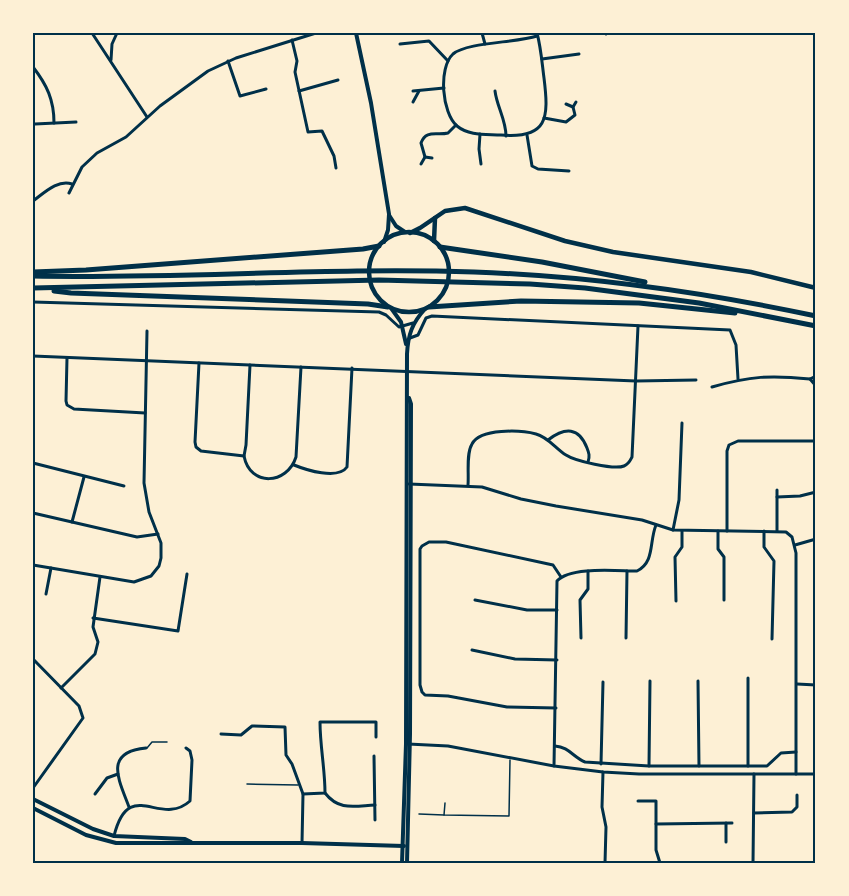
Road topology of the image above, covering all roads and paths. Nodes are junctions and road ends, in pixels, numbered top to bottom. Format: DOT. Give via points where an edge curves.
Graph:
graph roads {
  1 [pos="92,33"];
  2 [pos="117,33"];
  3 [pos="316,33"];
  4 [pos="356,33"];
  5 [pos="482,33"];
  6 [pos="537,34"];
  7 [pos="292,40"];
  8 [pos="400,44"];
  9 [pos="486,45"];
  10 [pos="579,54"];
  11 [pos="542,59"];
  12 [pos="111,61"];
  13 [pos="228,61"];
  14 [pos="448,61"];
  15 [pos="33,67"];
  16 [pos="338,80"];
  17 [pos="266,88"];
  18 [pos="444,88"];
  19 [pos="299,91"];
  20 [pos="419,91"];
  21 [pos="495,91"];
  22 [pos="413,92"];
  23 [pos="413,102"];
  24 [pos="576,102"];
  25 [pos="566,104"];
  26 [pos="573,107"];
  27 [pos="147,117"];
  28 [pos="544,118"];
  29 [pos="76,122"];
  30 [pos="54,123"];
  31 [pos="35,124"];
  32 [pos="456,125"];
  33 [pos="480,134"];
  34 [pos="527,135"];
  35 [pos="506,136"];
  36 [pos="425,157"];
  37 [pos="432,158"];
  38 [pos="421,164"];
  39 [pos="481,164"];
  40 [pos="336,168"];
  41 [pos="569,171"];
  42 [pos="72,184"];
  43 [pos="69,193"];
  44 [pos="33,201"];
  45 [pos="389,214"];
  46 [pos="435,218"];
  47 [pos="408,232"];
  48 [pos="434,241"];
  49 [pos="381,244"];
  50 [pos="440,247"];
  51 [pos="33,272"];
  52 [pos="33,276"];
  53 [pos="35,288"];
  54 [pos="816,288"];
  55 [pos="700,293"];
  56 [pos="33,302"];
  57 [pos="389,307"];
  58 [pos="427,308"];
  59 [pos="770,316"];
  60 [pos="816,316"];
  61 [pos="413,323"];
  62 [pos="638,326"];
  63 [pos="816,326"];
  64 [pos="402,327"];
  65 [pos="147,331"];
  66 [pos="407,338"];
  67 [pos="33,356"];
  68 [pos="67,357"];
  69 [pos="146,361"];
  70 [pos="199,363"];
  71 [pos="250,364"];
  72 [pos="301,367"];
  73 [pos="352,369"];
  74 [pos="407,371"];
  75 [pos="816,376"];
  76 [pos="738,379"];
  77 [pos="810,379"];
  78 [pos="696,380"];
  79 [pos="636,381"];
  80 [pos="816,386"];
  81 [pos="712,387"];
  82 [pos="145,413"];
  83 [pos="682,423"];
  84 [pos="548,440"];
  85 [pos="816,441"];
  86 [pos="244,456"];
  87 [pos="588,462"];
  88 [pos="33,464"];
  89 [pos="294,465"];
  90 [pos="84,477"];
  91 [pos="408,484"];
  92 [pos="468,485"];
  93 [pos="124,486"];
  94 [pos="777,490"];
  95 [pos="816,492"];
  96 [pos="777,497"];
  97 [pos="33,513"];
  98 [pos="72,522"];
  99 [pos="656,525"];
  100 [pos="673,530"];
  101 [pos="682,531"];
  102 [pos="718,531"];
  103 [pos="727,531"];
  104 [pos="764,531"];
  105 [pos="777,531"];
  106 [pos="158,534"];
  107 [pos="816,539"];
  108 [pos="795,545"];
  109 [pos="33,565"];
  110 [pos="51,568"];
  111 [pos="588,571"];
  112 [pos="627,571"];
  113 [pos="187,574"];
  114 [pos="100,577"];
  115 [pos="561,577"];
  116 [pos="46,594"];
  117 [pos="475,600"];
  118 [pos="724,600"];
  119 [pos="676,601"];
  120 [pos="556,610"];
  121 [pos="93,618"];
  122 [pos="581,638"];
  123 [pos="626,638"];
  124 [pos="772,639"];
  125 [pos="472,650"];
  126 [pos="33,659"];
  127 [pos="557,660"];
  128 [pos="748,678"];
  129 [pos="650,681"];
  130 [pos="698,681"];
  131 [pos="603,682"];
  132 [pos="796,684"];
  133 [pos="816,685"];
  134 [pos="61,688"];
  135 [pos="556,708"];
  136 [pos="221,734"];
  137 [pos="376,737"];
  138 [pos="167,742"];
  139 [pos="408,744"];
  140 [pos="555,746"];
  141 [pos="146,748"];
  142 [pos="186,748"];
  143 [pos="796,752"];
  144 [pos="374,756"];
  145 [pos="510,759"];
  146 [pos="601,764"];
  147 [pos="554,766"];
  148 [pos="649,766"];
  149 [pos="699,766"];
  150 [pos="748,766"];
  151 [pos="603,772"];
  152 [pos="117,774"];
  153 [pos="754,774"];
  154 [pos="796,774"];
  155 [pos="816,774"];
  156 [pos="247,784"];
  157 [pos="299,785"];
  158 [pos="33,788"];
  159 [pos="325,793"];
  160 [pos="95,794"];
  161 [pos="303,794"];
  162 [pos="797,795"];
  163 [pos="33,799"];
  164 [pos="638,801"];
  165 [pos="445,803"];
  166 [pos="375,805"];
  167 [pos="129,807"];
  168 [pos="33,808"];
  169 [pos="754,813"];
  170 [pos="419,814"];
  171 [pos="444,815"];
  172 [pos="375,820"];
  173 [pos="726,823"];
  174 [pos="732,823"];
  175 [pos="656,824"];
  176 [pos="114,836"];
  177 [pos="191,842"];
  178 [pos="726,842"];
  179 [pos="302,843"];
  180 [pos="405,846"];
  181 [pos="402,863"];
  182 [pos="407,863"];
  183 [pos="605,863"];
  184 [pos="660,863"];
  185 [pos="753,863"];
  1 -- 12 [label="street"];
  2 -- 12 [label="street"];
  3 -- 7 [label="street"];
  4 -- 45 [label="street"];
  5 -- 9 [label="street"];
  6 -- 9 [label="street"];
  6 -- 11 [label="street"];
  7 -- 13 [label="street"];
  7 -- 19 [label="street"];
  8 -- 14 [label="street" via="429,41"];
  9 -- 14 [label="street" via="459,50"];
  10 -- 11 [label="street"];
  11 -- 28 [label="street" via="547,103"];
  12 -- 27 [label="street"];
  13 -- 17 [label="street" via="240,96"];
  13 -- 27 [label="street" via="208,70"];
  14 -- 18 [label="street" via="443,74"];
  15 -- 30 [label="street" via="45,82 54,106"];
  16 -- 19 [label="street"];
  18 -- 20 [label="street"];
  18 -- 32 [label="street" via="447,111"];
  19 -- 40 [label="street" via="308,132 322,131"];
  20 -- 22 [label="street"];
  20 -- 23 [label="street"];
  21 -- 35 [label="street"];
  24 -- 26 [label="street"];
  25 -- 26 [label="street"];
  26 -- 28 [label="street" via="575,115 566,122"];
  27 -- 42 [label="street" via="126,136 96,153"];
  28 -- 34 [label="street"];
  29 -- 30 [label="street"];
  30 -- 31 [label="street"];
  32 -- 33 [label="street"];
  32 -- 36 [label="street" via="448,133 424,136 421,143"];
  33 -- 35 [label="street"];
  33 -- 39 [label="street"];
  34 -- 35 [label="street"];
  34 -- 41 [label="street" via="532,166"];
  36 -- 37 [label="street"];
  36 -- 38 [label="street"];
  42 -- 43 [label="street"];
  42 -- 44 [label="street" via="58,184"];
  45 -- 47 [label="street" via="396,225"];
  45 -- 49 [label="street" via="388,230"];
  46 -- 47 [label="main road"];
  46 -- 48 [label="main road"];
  46 -- 54 [label="main road" via="445,210 465,208 613,252 751,272"];
  47 -- 48 [label="main road"];
  47 -- 49 [label="main road" via="393,235"];
  48 -- 50 [label="main road"];
  49 -- 51 [label="highway" via="363,249"];
  49 -- 57 [label="main road" via="370,270 379,300"];
  50 -- 55 [label="highway"];
  50 -- 58 [label="main road" via="448,262 450,278 444,291"];
  52 -- 55 [label="highway" via="472,272 586,279"];
  53 -- 57 [label="highway" via="71,293"];
  53 -- 59 [label="highway" via="378,280 472,282 585,288"];
  55 -- 60 [label="highway"];
  56 -- 64 [label="street" via="379,312"];
  57 -- 58 [label="main road" via="405,312"];
  57 -- 64 [label="street"];
  58 -- 59 [label="highway" via="521,301 639,303"];
  58 -- 61 [label="street"];
  59 -- 63 [label="highway"];
  61 -- 64 [label="street"];
  61 -- 66 [label="street"];
  62 -- 66 [label="street" via="432,316 426,318 418,335"];
  62 -- 76 [label="street" via="730,330 736,345"];
  62 -- 79 [label="street"];
  64 -- 66 [label="street"];
  65 -- 69 [label="street"];
  66 -- 74 [label="street"];
  67 -- 68 [label="street"];
  68 -- 69 [label="street"];
  68 -- 82 [label="street" via="69,407"];
  69 -- 70 [label="street"];
  69 -- 82 [label="street"];
  70 -- 71 [label="street"];
  70 -- 86 [label="street" via="196,447 201,451"];
  71 -- 72 [label="street"];
  71 -- 86 [label="street"];
  72 -- 73 [label="street"];
  72 -- 89 [label="street"];
  73 -- 74 [label="street"];
  73 -- 89 [label="street" via="347,467 338,474"];
  74 -- 79 [label="street"];
  74 -- 91 [label="street"];
  75 -- 77 [label="street"];
  76 -- 77 [label="street"];
  76 -- 81 [label="street"];
  77 -- 80 [label="street"];
  78 -- 79 [label="street"];
  79 -- 87 [label="street" via="629,464 621,467"];
  82 -- 106 [label="street" via="145,497"];
  83 -- 100 [label="street" via="679,500"];
  84 -- 87 [label="street" via="568,456"];
  84 -- 87 [label="street" via="562,431 576,432 589,454"];
  84 -- 92 [label="street" via="537,434 496,431 476,438 470,446"];
  85 -- 103 [label="street" via="738,441 729,445"];
  86 -- 89 [label="street" via="251,471 268,478 286,474"];
  88 -- 90 [label="street"];
  90 -- 93 [label="street"];
  90 -- 98 [label="street"];
  91 -- 92 [label="street"];
  91 -- 139 [label="street"];
  92 -- 99 [label="street"];
  94 -- 96 [label="street"];
  95 -- 96 [label="street"];
  96 -- 105 [label="street"];
  97 -- 98 [label="street"];
  98 -- 106 [label="street" via="137,537"];
  99 -- 100 [label="street"];
  99 -- 112 [label="street" via="649,561 637,571"];
  100 -- 101 [label="street"];
  101 -- 102 [label="street"];
  101 -- 119 [label="street" via="682,547 675,557"];
  102 -- 103 [label="street"];
  102 -- 118 [label="street" via="718,549 724,557"];
  103 -- 104 [label="street"];
  104 -- 105 [label="street"];
  104 -- 124 [label="street" via="764,547 774,561"];
  105 -- 108 [label="street" via="786,532"];
  106 -- 114 [label="street" via="162,558 151,576 134,582"];
  107 -- 108 [label="street"];
  108 -- 132 [label="street"];
  109 -- 110 [label="street"];
  110 -- 114 [label="street"];
  110 -- 116 [label="street"];
  111 -- 112 [label="street"];
  111 -- 115 [label="street"];
  111 -- 122 [label="street" via="588,589 580,600"];
  112 -- 123 [label="street"];
  113 -- 121 [label="street" via="178,631"];
  114 -- 121 [label="street"];
  115 -- 120 [label="street" via="557,581"];
  115 -- 135 [label="street" via="553,566 472,547 429,542 420,549 422,692 507,707"];
  117 -- 120 [label="street" via="528,610"];
  120 -- 127 [label="street"];
  121 -- 134 [label="street" via="98,642 95,654"];
  125 -- 127 [label="street" via="515,659"];
  126 -- 134 [label="street"];
  127 -- 135 [label="street"];
  128 -- 150 [label="street"];
  129 -- 148 [label="street"];
  130 -- 149 [label="street"];
  131 -- 146 [label="street"];
  132 -- 133 [label="street"];
  132 -- 143 [label="street"];
  134 -- 158 [label="street" via="79,706 83,718"];
  135 -- 140 [label="street"];
  136 -- 157 [label="street" via="241,735 252,726 285,727 286,755"];
  137 -- 159 [label="street" via="376,722 320,722"];
  138 -- 141 [label="lane" via="152,742"];
  139 -- 145 [label="street" via="448,746"];
  139 -- 180 [label="street"];
  140 -- 146 [label="street" via="566,747 585,762"];
  140 -- 147 [label="street"];
  141 -- 152 [label="street" via="127,752 117,765"];
  142 -- 167 [label="street" via="192,760 190,801 174,810"];
  143 -- 150 [label="street" via="782,753 767,766"];
  143 -- 154 [label="street"];
  144 -- 166 [label="street"];
  145 -- 147 [label="street"];
  145 -- 171 [label="lane" via="509,816"];
  146 -- 148 [label="street"];
  147 -- 151 [label="street"];
  148 -- 149 [label="street"];
  149 -- 150 [label="street"];
  151 -- 153 [label="street"];
  151 -- 183 [label="street"];
  152 -- 160 [label="street" via="107,778"];
  152 -- 167 [label="street"];
  153 -- 154 [label="street"];
  153 -- 169 [label="street"];
  154 -- 155 [label="street"];
  156 -- 157 [label="lane"];
  157 -- 161 [label="street"];
  159 -- 161 [label="street"];
  159 -- 166 [label="street" via="333,803 343,806"];
  161 -- 179 [label="street"];
  162 -- 169 [label="street" via="797,807 792,812"];
  163 -- 176 [label="street"];
  164 -- 175 [label="street" via="656,801"];
  165 -- 171 [label="lane"];
  166 -- 172 [label="street"];
  167 -- 176 [label="street" via="119,818"];
  168 -- 177 [label="street" via="106,841"];
  169 -- 185 [label="street"];
  170 -- 171 [label="lane"];
  173 -- 174 [label="street"];
  173 -- 175 [label="street"];
  173 -- 178 [label="street"];
  175 -- 184 [label="street"];
  176 -- 177 [label="street"];
  177 -- 179 [label="street"];
  179 -- 180 [label="street"];
  180 -- 181 [label="street"];
  180 -- 182 [label="street"];
}
